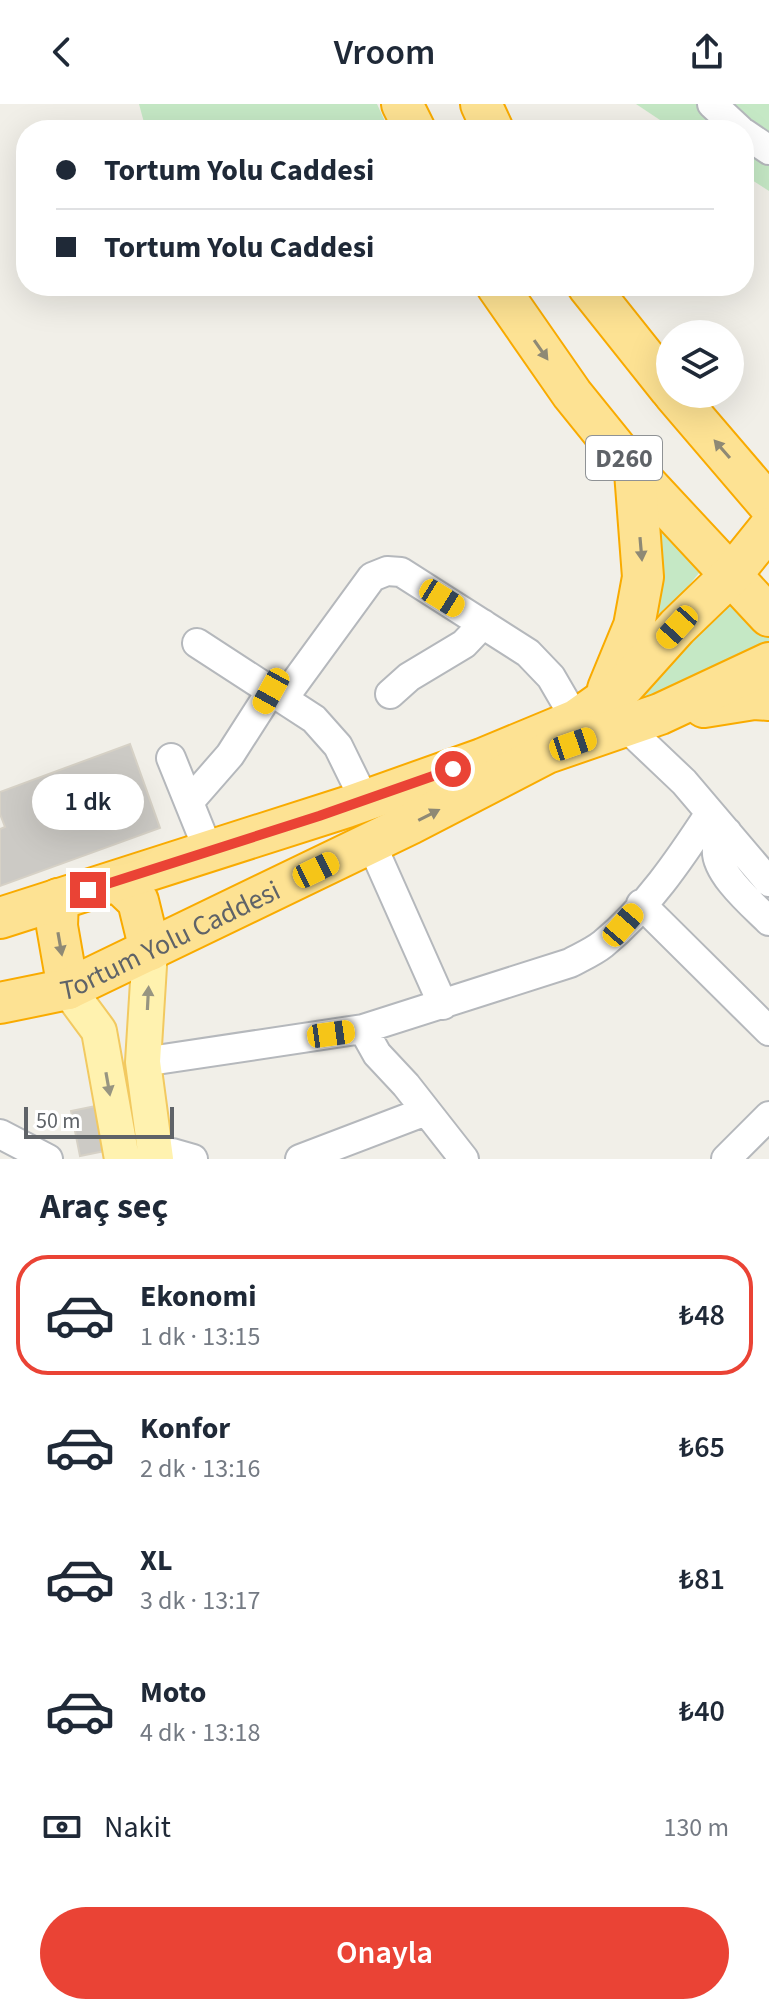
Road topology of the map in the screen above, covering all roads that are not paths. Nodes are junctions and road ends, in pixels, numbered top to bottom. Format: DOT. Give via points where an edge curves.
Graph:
graph roads {
  1 [pos="712,104"];
  2 [pos="729,120"];
  3 [pos="504,296"];
  4 [pos="596,296"];
  5 [pos="656,371"];
  6 [pos="686,408"];
  7 [pos="635,472"];
  8 [pos="769,505"];
  9 [pos="769,528"];
  10 [pos="732,574"];
  11 [pos="769,616"];
  12 [pos="483,624"];
  13 [pos="197,643"];
  14 [pos="769,663"];
  15 [pos="390,694"];
  16 [pos="277,695"];
  17 [pos="769,700"];
  18 [pos="616,716"];
  19 [pos="171,758"];
  20 [pos="364,799"];
  21 [pos="189,802"];
  22 [pos="719,823"];
  23 [pos="371,843"];
  24 [pos="209,852"];
  25 [pos="766,872"];
  26 [pos="118,882"];
  27 [pos="58,899"];
  28 [pos="641,904"];
  29 [pos="0,918"];
  30 [pos="769,921"];
  31 [pos="150,950"];
  32 [pos="68,989"];
  33 [pos="0,1003"];
  34 [pos="443,1005"];
  35 [pos="363,1029"];
  36 [pos="769,1031"];
  37 [pos="143,1062"];
  38 [pos="426,1111"];
  39 [pos="769,1116"];
  40 [pos="0,1134"];
  41 [pos="145,1158"];
  42 [pos="48,1159"];
  43 [pos="193,1159"];
  44 [pos="300,1159"];
  45 [pos="464,1159"];
  46 [pos="726,1159"];
  1 -- 2 [label="street"];
  3 -- 7 [label="highway, D260, one-way"];
  4 -- 5 [label="highway"];
  8 -- 6 [label="highway, D260, one-way"];
  7 -- 10 [label="highway, D260"];
  7 -- 18 [label="highway, one-way" via="643,577"];
  9 -- 10 [label="highway, Tortum Yolu Caddesi"];
  10 -- 11 [label="highway, D260"];
  10 -- 18 [label="highway, Tortum Yolu Caddesi" via="624,686"];
  12 -- 15 [label="street" via="464,644"];
  12 -- 16 [label="street" via="401,572 379,573"];
  12 -- 18 [label="street" via="528,653 561,691"];
  13 -- 16 [label="street"];
  14 -- 18 [label="highway, Tortum Yolu Caddesi"];
  16 -- 20 [label="street" via="314,719 338,746"];
  16 -- 21 [label="street"];
  17 -- 18 [label="highway"];
  18 -- 20 [label="highway, Tortum Yolu Caddesi"];
  18 -- 22 [label="street"];
  23 -- 18 [label="highway, Tortum Yolu Caddesi, one-way"];
  19 -- 21 [label="street"];
  20 -- 24 [label="highway, Tortum Yolu Caddesi"];
  21 -- 24 [label="street"];
  22 -- 25 [label="street"];
  22 -- 28 [label="street"];
  22 -- 30 [label="street" via="718,861"];
  23 -- 31 [label="highway, Tortum Yolu Caddesi"];
  23 -- 34 [label="street"];
  24 -- 26 [label="highway, Tortum Yolu Caddesi"];
  26 -- 27 [label="highway, Tortum Yolu Caddesi"];
  26 -- 31 [label="highway" via="138,901"];
  27 -- 29 [label="highway, Tortum Yolu Caddesi"];
  27 -- 32 [label="highway, one-way"];
  28 -- 34 [label="street" via="601,946 570,963"];
  28 -- 36 [label="street"];
  31 -- 32 [label="highway, Tortum Yolu Caddesi"];
  37 -- 31 [label="main road, one-way"];
  32 -- 33 [label="highway, Tortum Yolu Caddesi"];
  32 -- 41 [label="main road, one-way" via="99,1031"];
  34 -- 35 [label="street"];
  35 -- 37 [label="street"];
  35 -- 38 [label="street" via="377,1054"];
  37 -- 41 [label="main road"];
  38 -- 44 [label="street"];
  38 -- 45 [label="street"];
  39 -- 46 [label="street"];
  40 -- 42 [label="street"];
  41 -- 43 [label="street" via="172,1153"];
}
